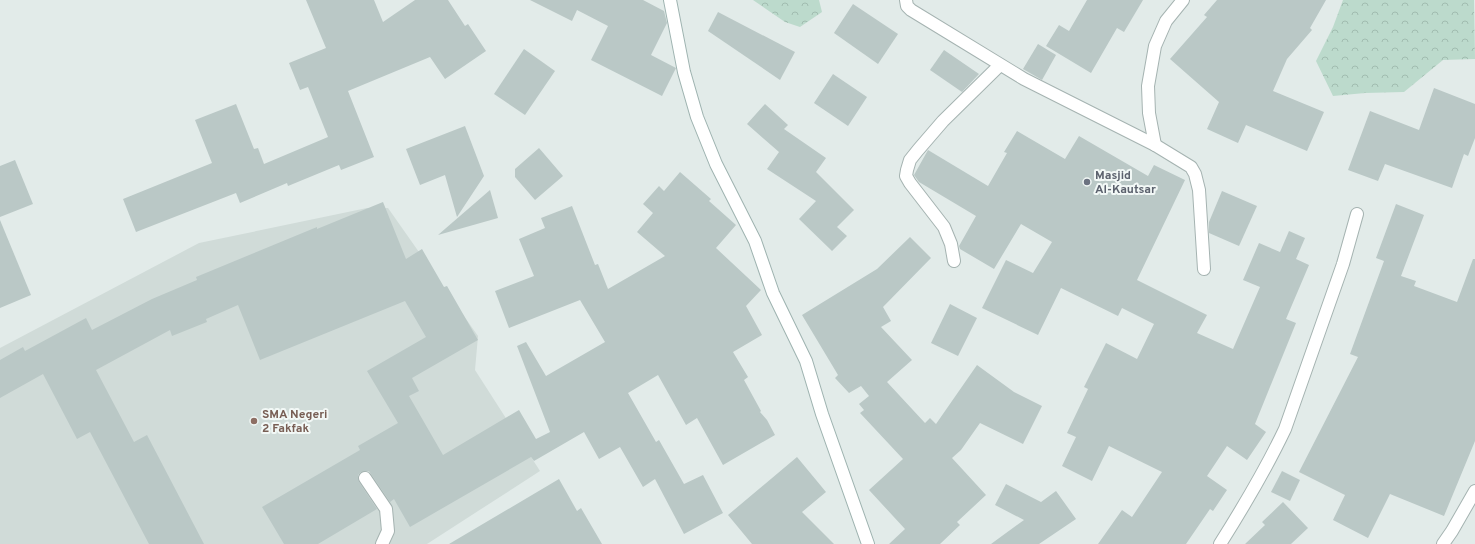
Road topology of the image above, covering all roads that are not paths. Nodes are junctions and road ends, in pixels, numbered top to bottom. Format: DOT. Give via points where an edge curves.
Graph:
graph roads {
  1 [pos="670,0"];
  2 [pos="906,0"];
  3 [pos="1182,0"];
  4 [pos="1000,65"];
  5 [pos="1155,145"];
  6 [pos="1357,214"];
  7 [pos="954,262"];
  8 [pos="1204,268"];
  9 [pos="365,478"];
  10 [pos="1475,491"];
  11 [pos="382,544"];
  12 [pos="868,544"];
  13 [pos="1220,544"];
  14 [pos="1442,544"];
  1 -- 12 [label="street" via="684,72 697,117 716,164 755,241 773,293 806,361"];
  2 -- 4 [label="street" via="911,10"];
  3 -- 5 [label="street" via="1166,21 1155,46 1148,86 1149,113"];
  4 -- 5 [label="street"];
  4 -- 7 [label="street" via="943,121 914,155 906,170 910,183 944,227 951,244"];
  5 -- 8 [label="street" via="1185,162 1195,174 1199,190"];
  6 -- 13 [label="street" via="1285,429 1274,453"];
  9 -- 11 [label="street" via="386,509 388,531"];
  10 -- 14 [label="street"];
}
